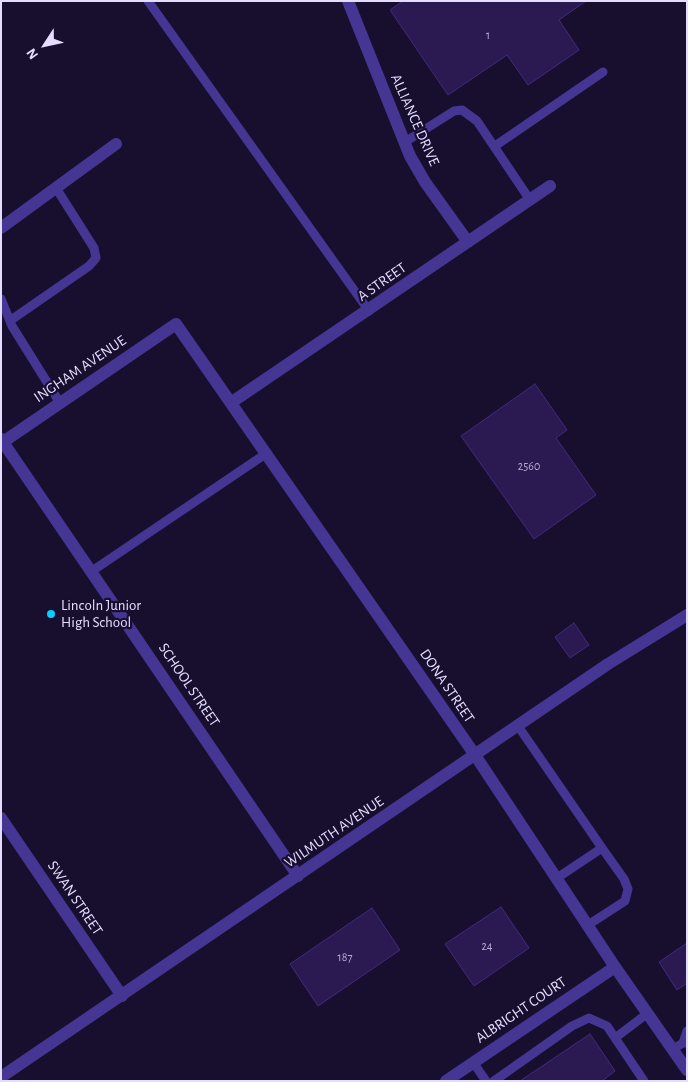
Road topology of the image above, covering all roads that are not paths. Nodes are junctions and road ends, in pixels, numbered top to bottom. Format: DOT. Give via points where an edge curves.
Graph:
graph roads {
  1 [pos="148,1"];
  2 [pos="348,1"];
  3 [pos="603,72"];
  4 [pos="405,142"];
  5 [pos="116,144"];
  6 [pos="495,146"];
  7 [pos="550,186"];
  8 [pos="56,188"];
  9 [pos="530,200"];
  10 [pos="1,228"];
  11 [pos="468,242"];
  12 [pos="1,299"];
  13 [pos="369,311"];
  14 [pos="11,320"];
  15 [pos="176,324"];
  16 [pos="232,402"];
  17 [pos="60,403"];
  18 [pos="2,441"];
  19 [pos="267,453"];
  20 [pos="92,571"];
  21 [pos="687,615"];
  22 [pos="518,726"];
  23 [pos="475,756"];
  24 [pos="1,818"];
  25 [pos="602,848"];
  26 [pos="298,876"];
  27 [pos="556,878"];
  28 [pos="588,925"];
  29 [pos="615,967"];
  30 [pos="122,996"];
  31 [pos="648,1013"];
  32 [pos="687,1031"];
  33 [pos="615,1038"];
  34 [pos="681,1045"];
  35 [pos="473,1062"];
  36 [pos="687,1070"];
  37 [pos="1,1077"];
  38 [pos="446,1081"];
  39 [pos="486,1081"];
  40 [pos="494,1081"];
  41 [pos="644,1081"];
  1 -- 13 [label="lane"];
  2 -- 4 [label="street, ALLIANCE DRIVE"];
  3 -- 6 [label="lane"];
  4 -- 6 [label="lane" via="454,111 462,110 477,120"];
  4 -- 11 [label="street, ALLIANCE DRIVE" via="425,182"];
  5 -- 8 [label="street"];
  6 -- 9 [label="lane"];
  7 -- 9 [label="street, A STREET"];
  8 -- 10 [label="street"];
  8 -- 14 [label="lane" via="94,248 96,258"];
  9 -- 11 [label="street, A STREET"];
  11 -- 13 [label="street, A STREET"];
  12 -- 14 [label="lane"];
  13 -- 16 [label="street, A STREET"];
  14 -- 17 [label="lane" via="29,356"];
  15 -- 16 [label="street, DONA STREET"];
  15 -- 17 [label="street, INGHAM AVENUE"];
  16 -- 19 [label="street, DONA STREET"];
  17 -- 18 [label="street, INGHAM AVENUE"];
  18 -- 20 [label="street, SCHOOL STREET"];
  19 -- 20 [label="lane"];
  19 -- 23 [label="street, DONA STREET"];
  20 -- 26 [label="street, SCHOOL STREET"];
  21 -- 22 [label="street, WILMUTH AVENUE"];
  22 -- 23 [label="street, WILMUTH AVENUE"];
  22 -- 25 [label="lane"];
  23 -- 26 [label="street, WILMUTH AVENUE"];
  23 -- 27 [label="street, DONA STREET"];
  24 -- 30 [label="street, SWAN STREET"];
  25 -- 27 [label="lane"];
  25 -- 28 [label="lane" via="628,889 625,901"];
  26 -- 30 [label="street, WILMUTH AVENUE"];
  27 -- 28 [label="street, DONA STREET"];
  28 -- 29 [label="street, DONA STREET"];
  29 -- 31 [label="street, DONA STREET"];
  29 -- 35 [label="street, ALBRIGHT COURT"];
  30 -- 37 [label="street, WILMUTH AVENUE"];
  31 -- 33 [label="lane"];
  31 -- 34 [label="street, DONA STREET"];
  32 -- 34 [label="lane"];
  33 -- 40 [label="lane" via="603,1023 589,1018"];
  33 -- 41 [label="lane"];
  34 -- 36 [label="street, DONA STREET"];
  35 -- 38 [label="street, ALBRIGHT COURT"];
  35 -- 39 [label="lane"];
}
